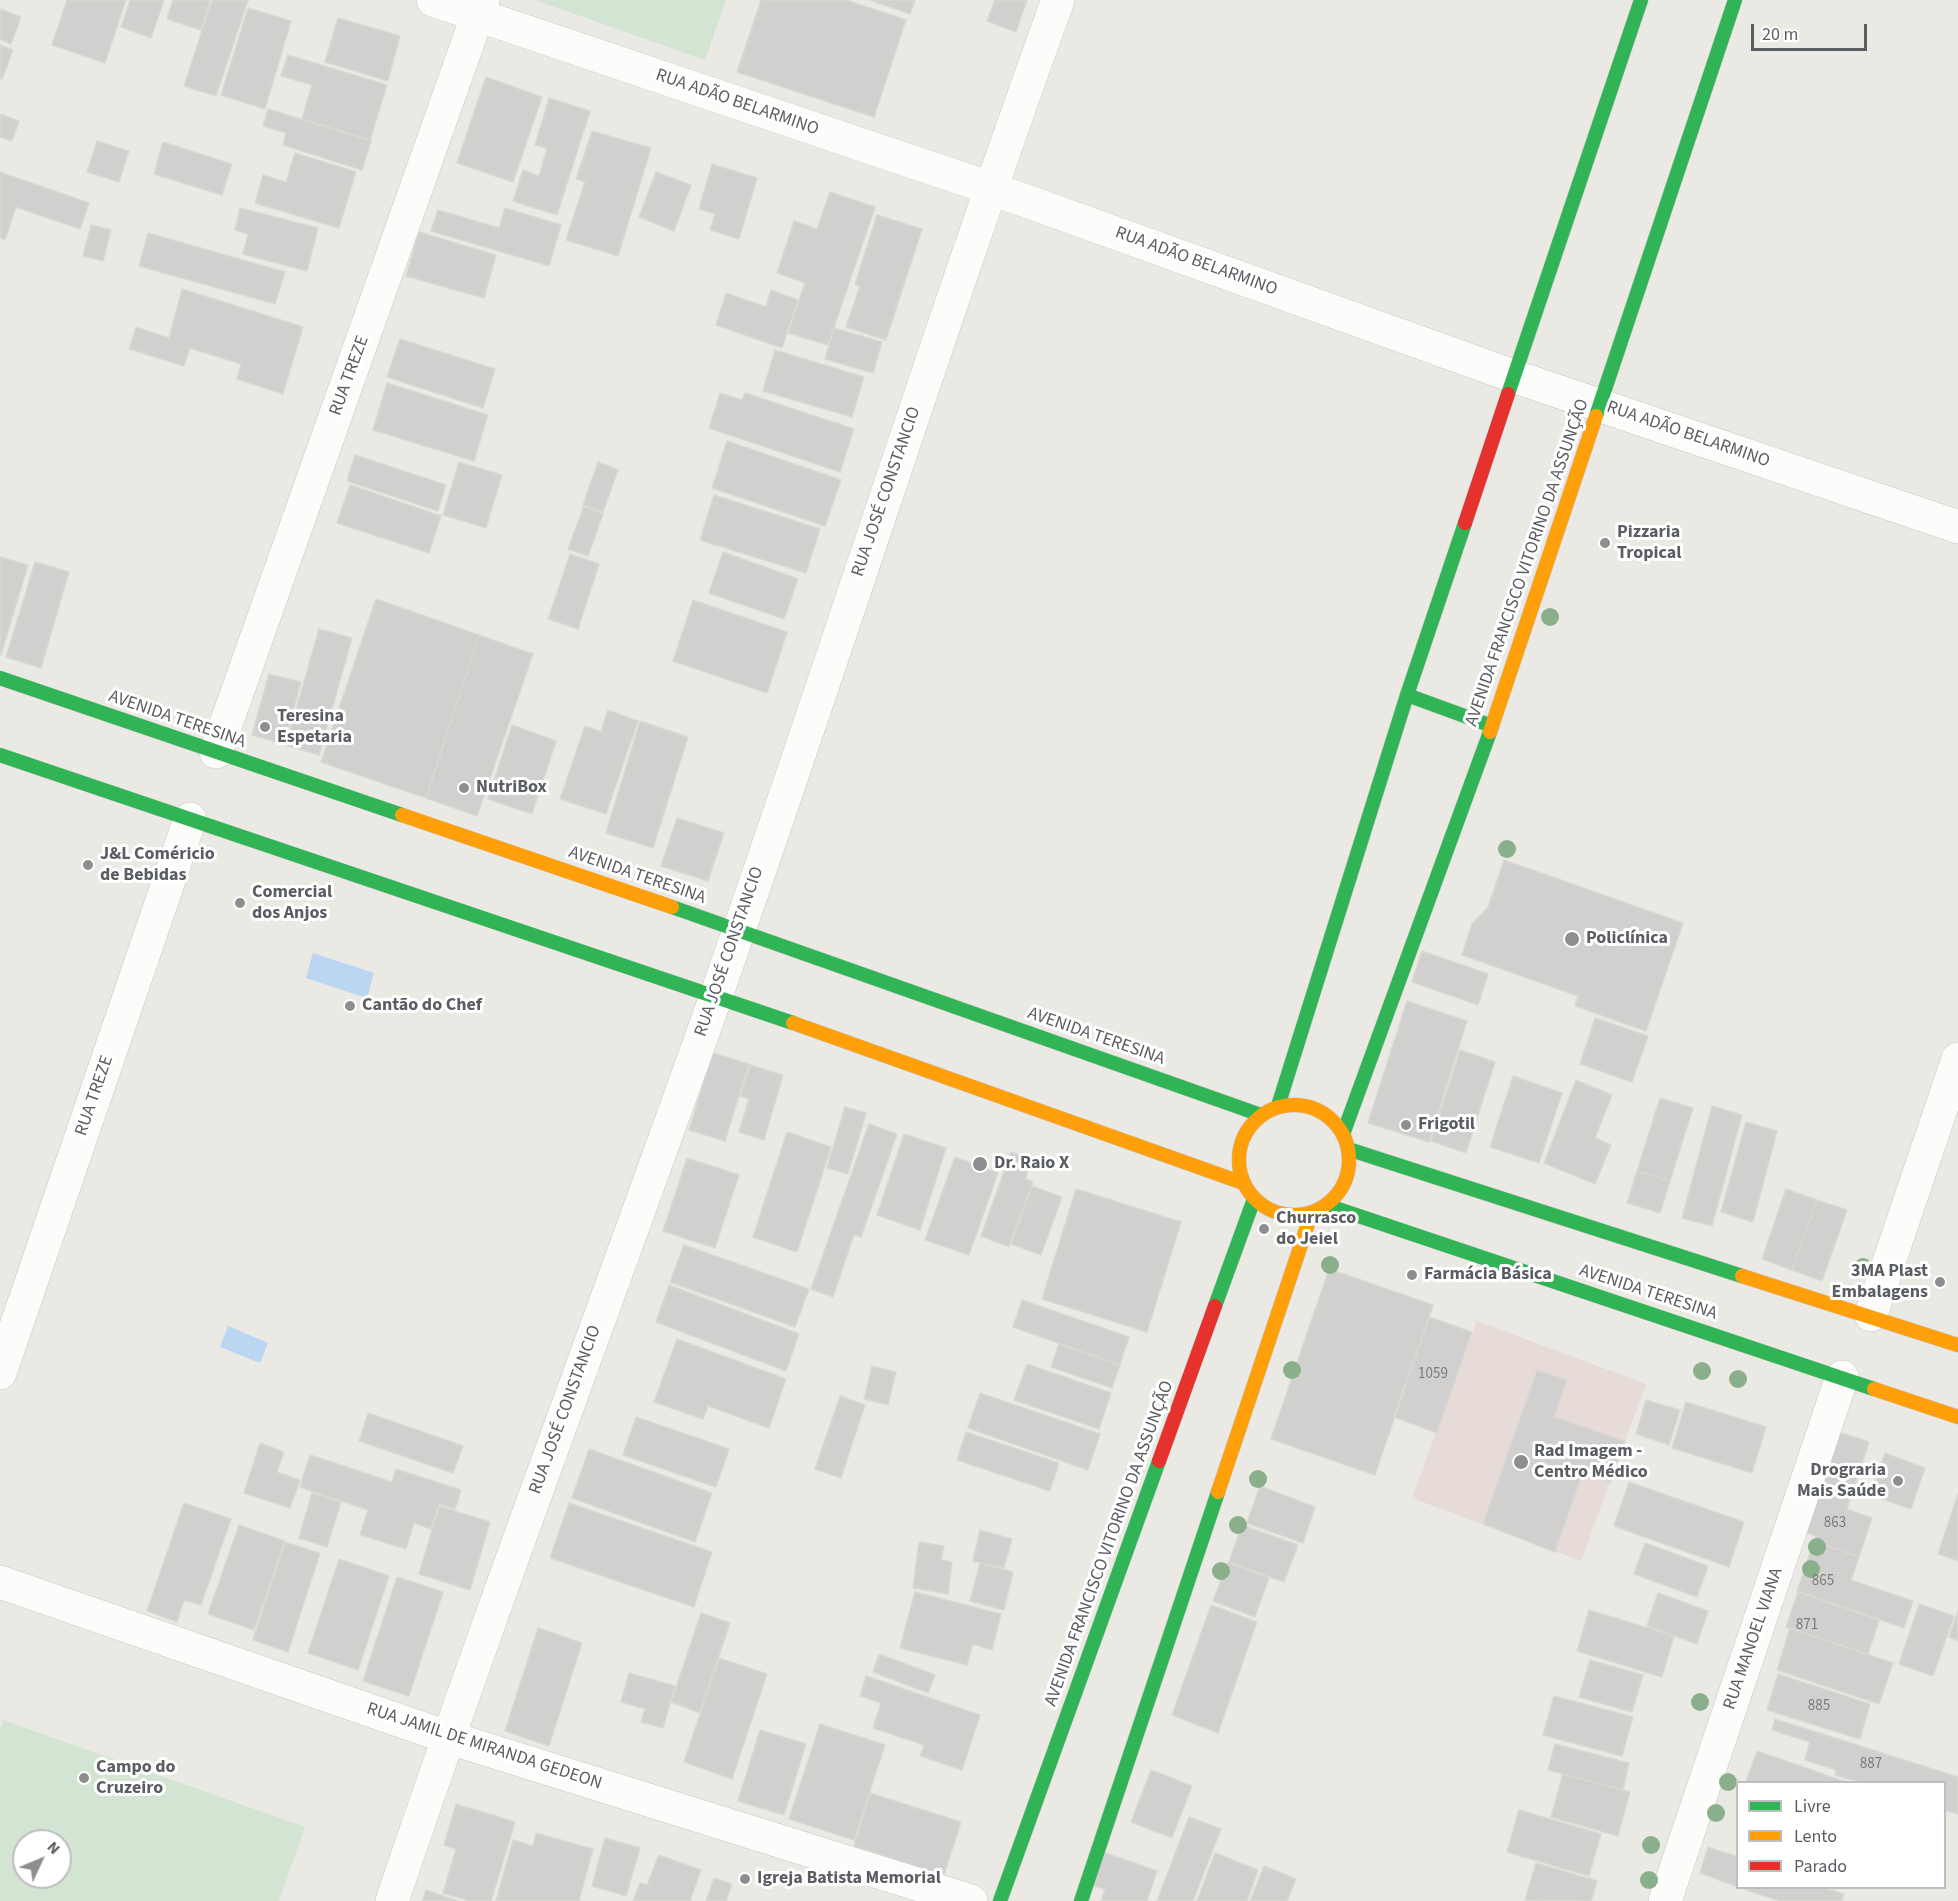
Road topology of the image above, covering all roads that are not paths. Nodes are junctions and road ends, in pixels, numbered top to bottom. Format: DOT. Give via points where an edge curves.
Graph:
graph roads {
  1 [pos="433,0"];
  2 [pos="1058,0"];
  3 [pos="1641,0"];
  4 [pos="1735,0"];
  5 [pos="481,8"];
  6 [pos="990,188"];
  7 [pos="1516,377"];
  8 [pos="1601,406"];
  9 [pos="1958,527"];
  10 [pos="0,678"];
  11 [pos="1407,695"];
  12 [pos="1492,726"];
  13 [pos="216,752"];
  14 [pos="0,755"];
  15 [pos="190,819"];
  16 [pos="739,930"];
  17 [pos="716,996"];
  18 [pos="1958,1059"];
  19 [pos="1278,1106"];
  20 [pos="1261,1115"];
  21 [pos="1343,1134"];
  22 [pos="1348,1149"];
  23 [pos="1243,1183"];
  24 [pos="1254,1199"];
  25 [pos="1326,1205"];
  26 [pos="1312,1212"];
  27 [pos="1871,1315"];
  28 [pos="1958,1345"];
  29 [pos="0,1373"];
  30 [pos="1842,1377"];
  31 [pos="1958,1417"];
  32 [pos="0,1582"];
  33 [pos="447,1737"];
  34 [pos="392,1901"];
  35 [pos="971,1901"];
  36 [pos="1000,1901"];
  37 [pos="1082,1901"];
  38 [pos="1665,1901"];
  1 -- 5 [label="street, RUA ADÃO BELARMINO"];
  2 -- 6 [label="street, RUA JOSÉ CONSTANCIO"];
  3 -- 7 [label="main road"];
  4 -- 8 [label="main road, AVENIDA FRANCISCO VITORINO DA ASSUNÇÃO"];
  5 -- 6 [label="street, RUA ADÃO BELARMINO"];
  5 -- 13 [label="street, RUA TREZE"];
  6 -- 7 [label="street, RUA ADÃO BELARMINO"];
  6 -- 16 [label="street, RUA JOSÉ CONSTANCIO"];
  7 -- 8 [label="street, RUA ADÃO BELARMINO"];
  7 -- 11 [label="main road"];
  8 -- 9 [label="street, RUA ADÃO BELARMINO"];
  8 -- 12 [label="main road, AVENIDA FRANCISCO VITORINO DA ASSUNÇÃO"];
  10 -- 13 [label="main road, AVENIDA TERESINA"];
  11 -- 12 [label="main road"];
  11 -- 19 [label="main road"];
  12 -- 21 [label="main road, AVENIDA FRANCISCO VITORINO DA ASSUNÇÃO"];
  13 -- 16 [label="main road, AVENIDA TERESINA"];
  14 -- 15 [label="main road"];
  15 -- 17 [label="main road"];
  15 -- 29 [label="street, RUA TREZE"];
  16 -- 17 [label="street, RUA JOSÉ CONSTANCIO"];
  16 -- 20 [label="main road, AVENIDA TERESINA"];
  17 -- 23 [label="main road"];
  17 -- 33 [label="street, RUA JOSÉ CONSTANCIO"];
  18 -- 27 [label="street"];
  19 -- 20 [label="main road"];
  19 -- 21 [label="main road" via="1296,1104 1315,1109 1331,1119"];
  20 -- 23 [label="main road" via="1248,1128 1240,1145"];
  21 -- 22 [label="main road"];
  22 -- 25 [label="main road" via="1348,1171 1340,1190"];
  22 -- 27 [label="main road"];
  23 -- 24 [label="main road"];
  24 -- 26 [label="main road" via="1281,1214"];
  24 -- 36 [label="main road, AVENIDA FRANCISCO VITORINO DA ASSUNÇÃO"];
  25 -- 26 [label="main road"];
  25 -- 30 [label="main road, AVENIDA TERESINA"];
  26 -- 37 [label="main road"];
  27 -- 28 [label="main road"];
  30 -- 31 [label="main road, AVENIDA TERESINA"];
  30 -- 38 [label="street, RUA MANOEL VIANA"];
  32 -- 33 [label="street, RUA JAMIL DE MIRANDA GEDEON"];
  33 -- 34 [label="street, RUA JOSÉ CONSTANCIO"];
  33 -- 35 [label="street, RUA JAMIL DE MIRANDA GEDEON"];
}
